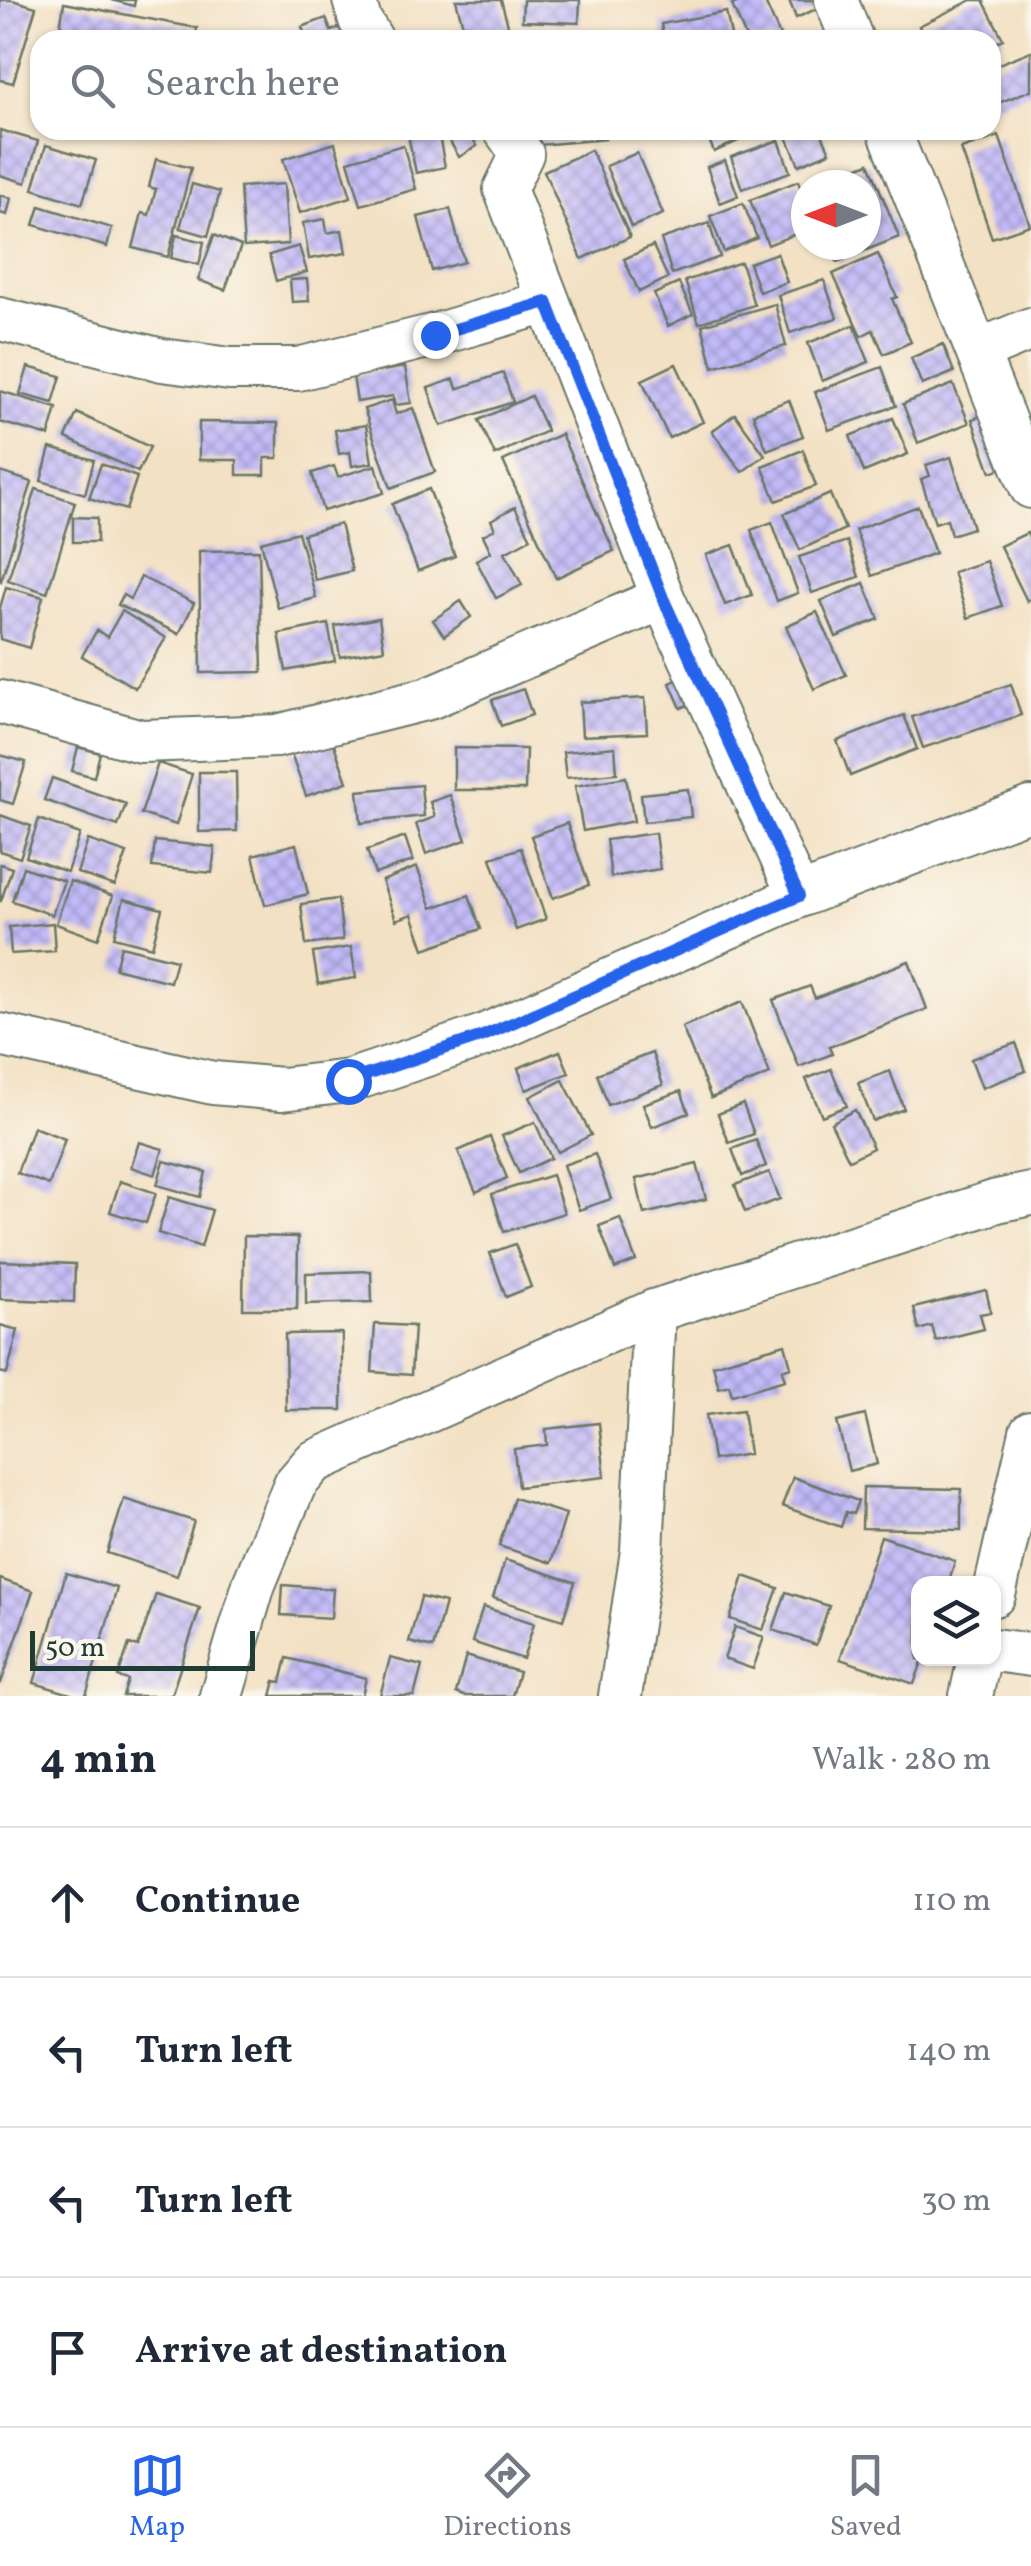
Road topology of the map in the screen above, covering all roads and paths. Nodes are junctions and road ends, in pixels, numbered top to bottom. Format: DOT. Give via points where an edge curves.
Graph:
graph roads {
  1 [pos="354,0"];
  2 [pos="836,0"];
  3 [pos="366,30"];
  4 [pos="848,30"];
  5 [pos="512,140"];
  6 [pos="893,140"];
  7 [pos="547,302"];
  8 [pos="0,319"];
  9 [pos="1031,329"];
  10 [pos="978,351"];
  11 [pos="1031,486"];
  12 [pos="663,598"];
  13 [pos="0,702"];
  14 [pos="1031,808"];
  15 [pos="799,896"];
  16 [pos="0,1037"];
  17 [pos="1031,1194"];
  18 [pos="654,1311"];
  19 [pos="1031,1432"];
  20 [pos="998,1576"];
  21 [pos="1001,1651"];
  22 [pos="1031,1655"];
  23 [pos="977,1666"];
  24 [pos="222,1696"];
  25 [pos="620,1696"];
  26 [pos="970,1696"];
  1 -- 3 [label="street"];
  2 -- 4 [label="street"];
  5 -- 7 [label="street" via="522,154 505,189"];
  6 -- 10 [label="street"];
  7 -- 8 [label="street" via="298,369 162,360"];
  7 -- 12 [label="street"];
  9 -- 10 [label="street"];
  10 -- 11 [label="street"];
  12 -- 13 [label="street" via="429,698 277,736 141,741"];
  12 -- 15 [label="street"];
  14 -- 15 [label="street"];
  15 -- 16 [label="street" via="483,1036 348,1081 282,1089 212,1083"];
  17 -- 18 [label="street"];
  18 -- 24 [label="street" via="314,1462 295,1484 254,1584"];
  18 -- 25 [label="street" via="642,1550"];
  19 -- 20 [label="street"];
  21 -- 22 [label="street"];
  23 -- 26 [label="street"];
}
